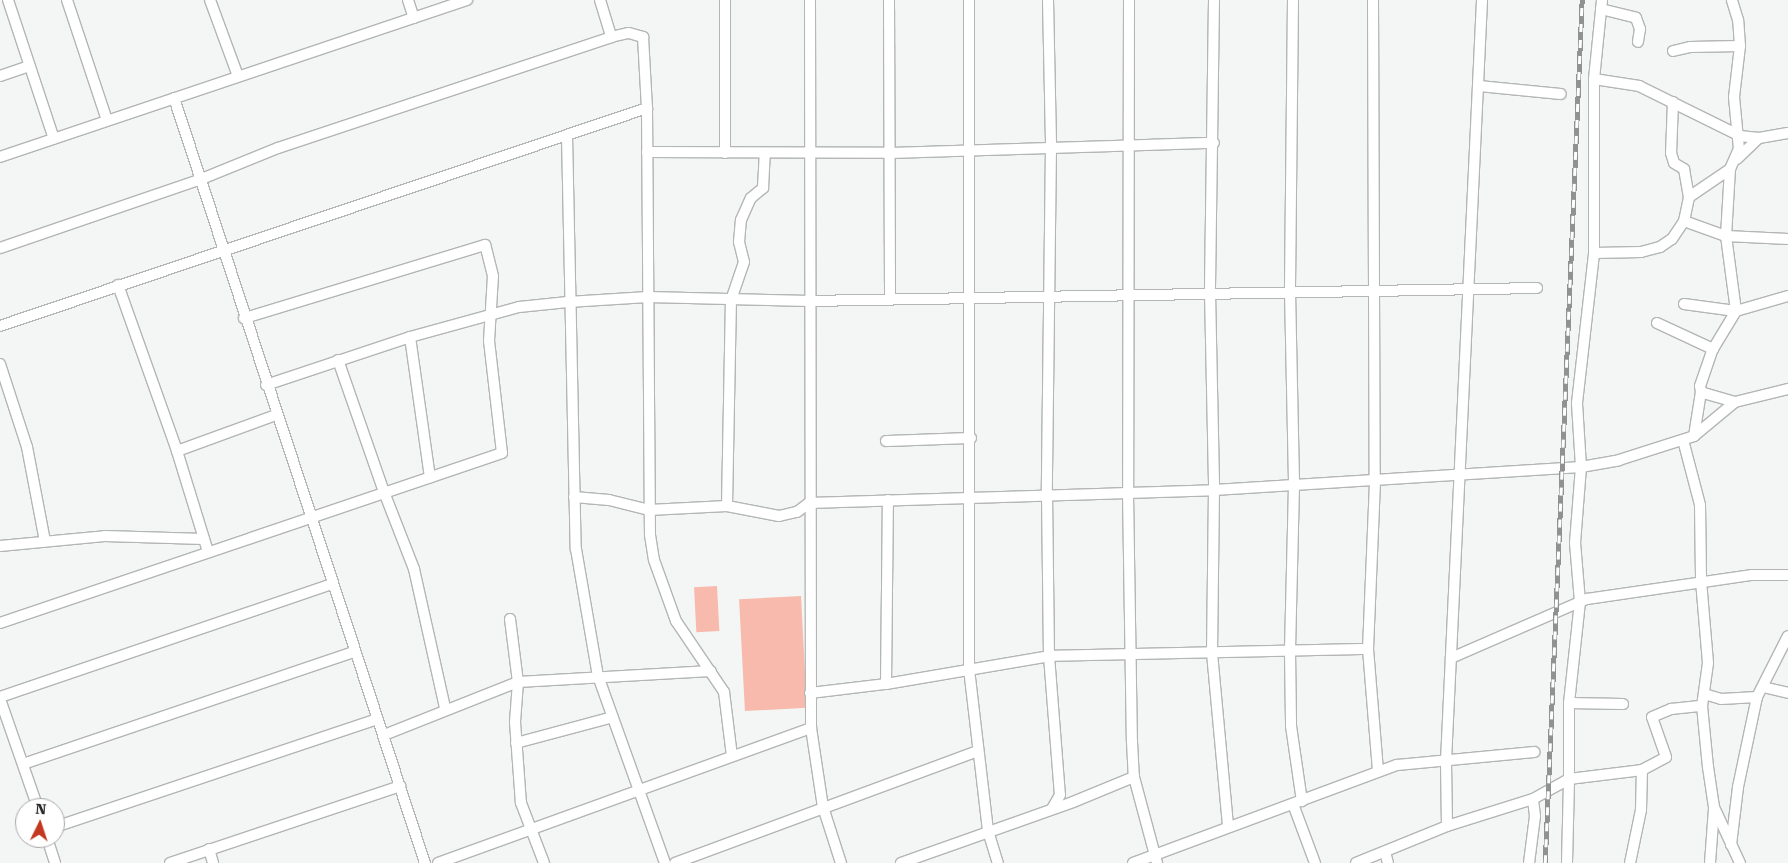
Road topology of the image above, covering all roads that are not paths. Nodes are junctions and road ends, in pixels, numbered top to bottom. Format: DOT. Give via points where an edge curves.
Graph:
graph roads {
  1 [pos="8,0"];
  2 [pos="67,0"];
  3 [pos="210,0"];
  4 [pos="408,0"];
  5 [pos="467,0"];
  6 [pos="600,0"];
  7 [pos="725,0"];
  8 [pos="810,0"];
  9 [pos="889,0"];
  10 [pos="969,0"];
  11 [pos="1048,0"];
  12 [pos="1130,0"];
  13 [pos="1214,0"];
  14 [pos="1294,0"];
  15 [pos="1373,0"];
  16 [pos="1482,0"];
  17 [pos="1732,0"];
  18 [pos="1602,5"];
  19 [pos="414,18"];
  20 [pos="611,37"];
  21 [pos="1638,42"];
  22 [pos="1740,46"];
  23 [pos="1674,51"];
  24 [pos="29,66"];
  25 [pos="0,76"];
  26 [pos="238,76"];
  27 [pos="1594,79"];
  28 [pos="1479,86"];
  29 [pos="1561,94"];
  30 [pos="174,98"];
  31 [pos="1673,102"];
  32 [pos="647,108"];
  33 [pos="107,120"];
  34 [pos="1788,133"];
  35 [pos="567,135"];
  36 [pos="1740,136"];
  37 [pos="54,138"];
  38 [pos="1758,138"];
  39 [pos="1214,143"];
  40 [pos="1132,144"];
  41 [pos="1051,147"];
  42 [pos="970,150"];
  43 [pos="647,152"];
  44 [pos="726,153"];
  45 [pos="766,153"];
  46 [pos="811,153"];
  47 [pos="890,153"];
  48 [pos="0,157"];
  49 [pos="1733,164"];
  50 [pos="199,180"];
  51 [pos="1689,197"];
  52 [pos="1684,221"];
  53 [pos="1726,236"];
  54 [pos="1788,239"];
  55 [pos="0,248"];
  56 [pos="222,250"];
  57 [pos="1594,253"];
  58 [pos="118,284"];
  59 [pos="1468,288"];
  60 [pos="1537,288"];
  61 [pos="1373,289"];
  62 [pos="1290,291"];
  63 [pos="1210,292"];
  64 [pos="970,296"];
  65 [pos="1129,296"];
  66 [pos="1788,296"];
  67 [pos="648,297"];
  68 [pos="1050,297"];
  69 [pos="890,298"];
  70 [pos="731,300"];
  71 [pos="809,301"];
  72 [pos="568,302"];
  73 [pos="1684,304"];
  74 [pos="1736,311"];
  75 [pos="491,316"];
  76 [pos="244,318"];
  77 [pos="1657,323"];
  78 [pos="0,326"];
  79 [pos="410,337"];
  80 [pos="1713,349"];
  81 [pos="338,360"];
  82 [pos="0,364"];
  83 [pos="266,385"];
  84 [pos="1788,389"];
  85 [pos="1702,392"];
  86 [pos="1735,402"];
  87 [pos="276,415"];
  88 [pos="1694,436"];
  89 [pos="971,438"];
  90 [pos="1683,440"];
  91 [pos="886,441"];
  92 [pos="177,451"];
  93 [pos="1581,467"];
  94 [pos="1460,476"];
  95 [pos="430,478"];
  96 [pos="1375,482"];
  97 [pos="1294,486"];
  98 [pos="1214,490"];
  99 [pos="384,492"];
  100 [pos="1047,493"];
  101 [pos="1128,493"];
  102 [pos="969,496"];
  103 [pos="574,497"];
  104 [pos="888,500"];
  105 [pos="809,503"];
  106 [pos="727,506"];
  107 [pos="648,510"];
  108 [pos="309,517"];
  109 [pos="204,540"];
  110 [pos="45,541"];
  111 [pos="0,546"];
  112 [pos="208,552"];
  113 [pos="1788,576"];
  114 [pos="1701,581"];
  115 [pos="332,584"];
  116 [pos="1580,602"];
  117 [pos="510,619"];
  118 [pos="0,623"];
  119 [pos="1788,636"];
  120 [pos="1368,649"];
  121 [pos="1290,651"];
  122 [pos="354,652"];
  123 [pos="1212,654"];
  124 [pos="1130,655"];
  125 [pos="1048,656"];
  126 [pos="1451,658"];
  127 [pos="969,669"];
  128 [pos="711,671"];
  129 [pos="598,676"];
  130 [pos="518,682"];
  131 [pos="886,684"];
  132 [pos="1763,686"];
  133 [pos="810,693"];
  134 [pos="1788,693"];
  135 [pos="1704,694"];
  136 [pos="1757,697"];
  137 [pos="0,698"];
  138 [pos="1569,703"];
  139 [pos="1624,704"];
  140 [pos="1702,706"];
  141 [pos="445,708"];
  142 [pos="613,717"];
  143 [pos="378,719"];
  144 [pos="812,728"];
  145 [pos="384,735"];
  146 [pos="516,743"];
  147 [pos="978,751"];
  148 [pos="1534,752"];
  149 [pos="732,756"];
  150 [pos="1446,761"];
  151 [pos="23,764"];
  152 [pos="1378,770"];
  153 [pos="1642,770"];
  154 [pos="1134,777"];
  155 [pos="1568,779"];
  156 [pos="400,786"];
  157 [pos="639,788"];
  158 [pos="1060,795"];
  159 [pos="35,798"];
  160 [pos="1534,799"];
  161 [pos="1073,802"];
  162 [pos="1298,803"];
  163 [pos="823,807"];
  164 [pos="1714,808"];
  165 [pos="1052,809"];
  166 [pos="65,824"];
  167 [pos="1228,826"];
  168 [pos="1447,826"];
  169 [pos="531,828"];
  170 [pos="988,831"];
  171 [pos="50,848"];
  172 [pos="1731,848"];
  173 [pos="209,849"];
  174 [pos="1385,852"];
  175 [pos="1155,859"];
  176 [pos="55,863"];
  177 [pos="170,863"];
  178 [pos="213,863"];
  179 [pos="425,863"];
  180 [pos="438,863"];
  181 [pos="544,863"];
  182 [pos="665,863"];
  183 [pos="675,863"];
  184 [pos="841,863"];
  185 [pos="901,863"];
  186 [pos="998,863"];
  187 [pos="1134,863"];
  188 [pos="1315,863"];
  189 [pos="1356,863"];
  190 [pos="1388,863"];
  191 [pos="1529,863"];
  192 [pos="1567,863"];
  193 [pos="1630,863"];
  194 [pos="1710,863"];
  195 [pos="1733,863"];
  196 [pos="1740,863"];
  1 -- 24 [label="street"];
  2 -- 33 [label="street"];
  3 -- 26 [label="street"];
  4 -- 19 [label="street"];
  5 -- 19 [label="street"];
  6 -- 20 [label="street"];
  7 -- 44 [label="street"];
  8 -- 46 [label="street"];
  9 -- 47 [label="street"];
  10 -- 42 [label="street"];
  11 -- 41 [label="street"];
  12 -- 40 [label="street"];
  13 -- 39 [label="street"];
  14 -- 62 [label="street"];
  15 -- 61 [label="street"];
  16 -- 28 [label="street"];
  17 -- 22 [label="street"];
  18 -- 21 [label="street" via="1636,18 1640,23"];
  18 -- 27 [label="street"];
  19 -- 26 [label="street"];
  20 -- 32 [label="street" via="636,34 646,40"];
  20 -- 50 [label="street" via="278,148"];
  22 -- 23 [label="street" via="1690,47"];
  22 -- 36 [label="street" via="1734,97"];
  24 -- 25 [label="street"];
  24 -- 37 [label="street"];
  26 -- 30 [label="street"];
  27 -- 31 [label="street" via="1639,86"];
  27 -- 57 [label="street"];
  28 -- 29 [label="street"];
  28 -- 59 [label="street"];
  30 -- 33 [label="street"];
  30 -- 50 [label="street"];
  31 -- 36 [label="street"];
  31 -- 51 [label="street" via="1671,153 1674,163 1684,168"];
  32 -- 35 [label="street"];
  32 -- 43 [label="street"];
  33 -- 37 [label="street"];
  34 -- 38 [label="street"];
  35 -- 56 [label="street"];
  35 -- 72 [label="street"];
  36 -- 38 [label="street"];
  36 -- 49 [label="street"];
  37 -- 48 [label="street"];
  38 -- 49 [label="street"];
  39 -- 40 [label="street"];
  39 -- 63 [label="street"];
  40 -- 41 [label="street"];
  40 -- 65 [label="street"];
  41 -- 42 [label="street"];
  41 -- 68 [label="street"];
  42 -- 47 [label="street"];
  42 -- 64 [label="street"];
  43 -- 44 [label="street"];
  43 -- 67 [label="street"];
  44 -- 45 [label="street"];
  45 -- 46 [label="street"];
  45 -- 70 [label="street" via="763,188 751,198 741,220 739,242 744,262"];
  46 -- 47 [label="street"];
  46 -- 71 [label="street"];
  47 -- 69 [label="street"];
  49 -- 51 [label="street"];
  49 -- 53 [label="street"];
  50 -- 55 [label="street"];
  50 -- 56 [label="street"];
  51 -- 52 [label="street"];
  52 -- 53 [label="street"];
  52 -- 57 [label="street" via="1672,239 1660,247 1641,252"];
  53 -- 54 [label="street"];
  53 -- 74 [label="street"];
  56 -- 58 [label="street"];
  56 -- 76 [label="street"];
  57 -- 93 [label="street" via="1577,402"];
  58 -- 78 [label="street"];
  58 -- 92 [label="street"];
  59 -- 60 [label="street"];
  59 -- 61 [label="street"];
  59 -- 94 [label="street"];
  61 -- 62 [label="street"];
  61 -- 96 [label="street"];
  62 -- 63 [label="street"];
  62 -- 97 [label="street"];
  63 -- 65 [label="street"];
  63 -- 98 [label="street"];
  64 -- 68 [label="street"];
  64 -- 69 [label="street"];
  64 -- 89 [label="street"];
  65 -- 68 [label="street"];
  65 -- 101 [label="street"];
  66 -- 74 [label="street"];
  67 -- 70 [label="street"];
  67 -- 72 [label="street"];
  67 -- 107 [label="street"];
  68 -- 100 [label="street"];
  69 -- 71 [label="street"];
  70 -- 71 [label="street"];
  70 -- 106 [label="street"];
  71 -- 105 [label="street"];
  72 -- 75 [label="street" via="518,307"];
  72 -- 103 [label="street" via="575,418"];
  73 -- 74 [label="street"];
  74 -- 80 [label="street"];
  75 -- 76 [label="street" via="493,276 488,246 483,244"];
  75 -- 79 [label="street"];
  75 -- 95 [label="street" via="489,341 502,454"];
  76 -- 83 [label="street"];
  77 -- 80 [label="street"];
  79 -- 81 [label="street"];
  79 -- 95 [label="street"];
  80 -- 85 [label="street" via="1700,386"];
  81 -- 83 [label="street"];
  81 -- 99 [label="street"];
  82 -- 110 [label="street" via="27,447"];
  83 -- 87 [label="street"];
  84 -- 86 [label="street"];
  85 -- 86 [label="street"];
  85 -- 88 [label="street"];
  86 -- 88 [label="street"];
  87 -- 92 [label="street"];
  87 -- 108 [label="street"];
  88 -- 90 [label="street"];
  89 -- 91 [label="street"];
  89 -- 102 [label="street"];
  90 -- 93 [label="street" via="1619,460"];
  90 -- 114 [label="street" via="1700,504"];
  92 -- 109 [label="street"];
  93 -- 94 [label="street" via="1556,466"];
  93 -- 116 [label="street" via="1575,543"];
  94 -- 96 [label="street"];
  94 -- 126 [label="street"];
  95 -- 99 [label="street"];
  96 -- 97 [label="street"];
  96 -- 120 [label="street"];
  97 -- 98 [label="street"];
  97 -- 121 [label="street"];
  98 -- 101 [label="street"];
  98 -- 123 [label="street"];
  99 -- 108 [label="street"];
  99 -- 141 [label="street" via="414,568"];
  100 -- 101 [label="street"];
  100 -- 102 [label="street"];
  100 -- 125 [label="street"];
  101 -- 124 [label="street"];
  102 -- 104 [label="street"];
  102 -- 127 [label="street"];
  103 -- 107 [label="street" via="609,500"];
  103 -- 129 [label="street" via="576,549"];
  104 -- 105 [label="street"];
  104 -- 131 [label="street"];
  105 -- 106 [label="street" via="797,512 779,516"];
  105 -- 133 [label="street"];
  106 -- 107 [label="street"];
  107 -- 128 [label="street" via="654,560 676,622"];
  108 -- 112 [label="street"];
  108 -- 115 [label="street"];
  109 -- 110 [label="street" via="105,536"];
  109 -- 112 [label="street"];
  110 -- 111 [label="street"];
  112 -- 118 [label="street"];
  113 -- 114 [label="street" via="1752,574"];
  114 -- 116 [label="street"];
  114 -- 135 [label="street" via="1708,663"];
  115 -- 122 [label="street"];
  115 -- 137 [label="street"];
  116 -- 126 [label="street"];
  116 -- 138 [label="street"];
  117 -- 130 [label="street"];
  119 -- 132 [label="street"];
  120 -- 121 [label="street"];
  120 -- 152 [label="street"];
  121 -- 123 [label="street"];
  121 -- 162 [label="street" via="1291,726"];
  122 -- 143 [label="street"];
  122 -- 151 [label="street"];
  123 -- 124 [label="street"];
  123 -- 167 [label="street"];
  124 -- 125 [label="street"];
  124 -- 154 [label="street"];
  125 -- 127 [label="street"];
  125 -- 158 [label="street"];
  126 -- 150 [label="street"];
  127 -- 131 [label="street"];
  127 -- 147 [label="street"];
  128 -- 129 [label="street"];
  128 -- 149 [label="street" via="727,701"];
  129 -- 130 [label="street"];
  129 -- 142 [label="street"];
  130 -- 141 [label="street"];
  130 -- 146 [label="street"];
  131 -- 133 [label="street"];
  132 -- 134 [label="street"];
  132 -- 136 [label="street"];
  133 -- 144 [label="street"];
  135 -- 136 [label="street" via="1721,699"];
  135 -- 140 [label="street"];
  136 -- 172 [label="street" via="1738,787"];
  137 -- 151 [label="street"];
  138 -- 139 [label="street"];
  138 -- 155 [label="street"];
  140 -- 153 [label="street" via="1653,715 1666,757"];
  140 -- 164 [label="street"];
  141 -- 145 [label="street"];
  142 -- 146 [label="street"];
  142 -- 157 [label="street"];
  143 -- 145 [label="street"];
  143 -- 166 [label="street"];
  144 -- 149 [label="street"];
  144 -- 163 [label="street"];
  145 -- 156 [label="street"];
  146 -- 169 [label="street" via="521,803"];
  147 -- 163 [label="street"];
  147 -- 170 [label="street"];
  148 -- 150 [label="street"];
  149 -- 157 [label="street"];
  150 -- 152 [label="street" via="1407,762"];
  150 -- 168 [label="street"];
  151 -- 159 [label="street"];
  152 -- 162 [label="street"];
  153 -- 155 [label="street"];
  153 -- 193 [label="street" via="1641,810"];
  154 -- 161 [label="street"];
  154 -- 175 [label="street"];
  155 -- 160 [label="street"];
  155 -- 192 [label="street"];
  156 -- 173 [label="street"];
  156 -- 179 [label="street"];
  157 -- 169 [label="street"];
  157 -- 182 [label="street"];
  158 -- 161 [label="street"];
  158 -- 165 [label="street"];
  160 -- 168 [label="street"];
  160 -- 191 [label="street"];
  161 -- 165 [label="street"];
  162 -- 167 [label="street"];
  162 -- 188 [label="street"];
  163 -- 183 [label="street"];
  163 -- 184 [label="street"];
  164 -- 172 [label="street"];
  164 -- 194 [label="street"];
  165 -- 170 [label="street"];
  167 -- 175 [label="street"];
  168 -- 174 [label="street"];
  169 -- 180 [label="street"];
  169 -- 181 [label="street"];
  170 -- 185 [label="street"];
  170 -- 186 [label="street"];
  171 -- 176 [label="street"];
  172 -- 195 [label="street"];
  172 -- 196 [label="street"];
  173 -- 177 [label="street"];
  173 -- 178 [label="street"];
  174 -- 189 [label="street"];
  174 -- 190 [label="street"];
  175 -- 187 [label="street"];
}
